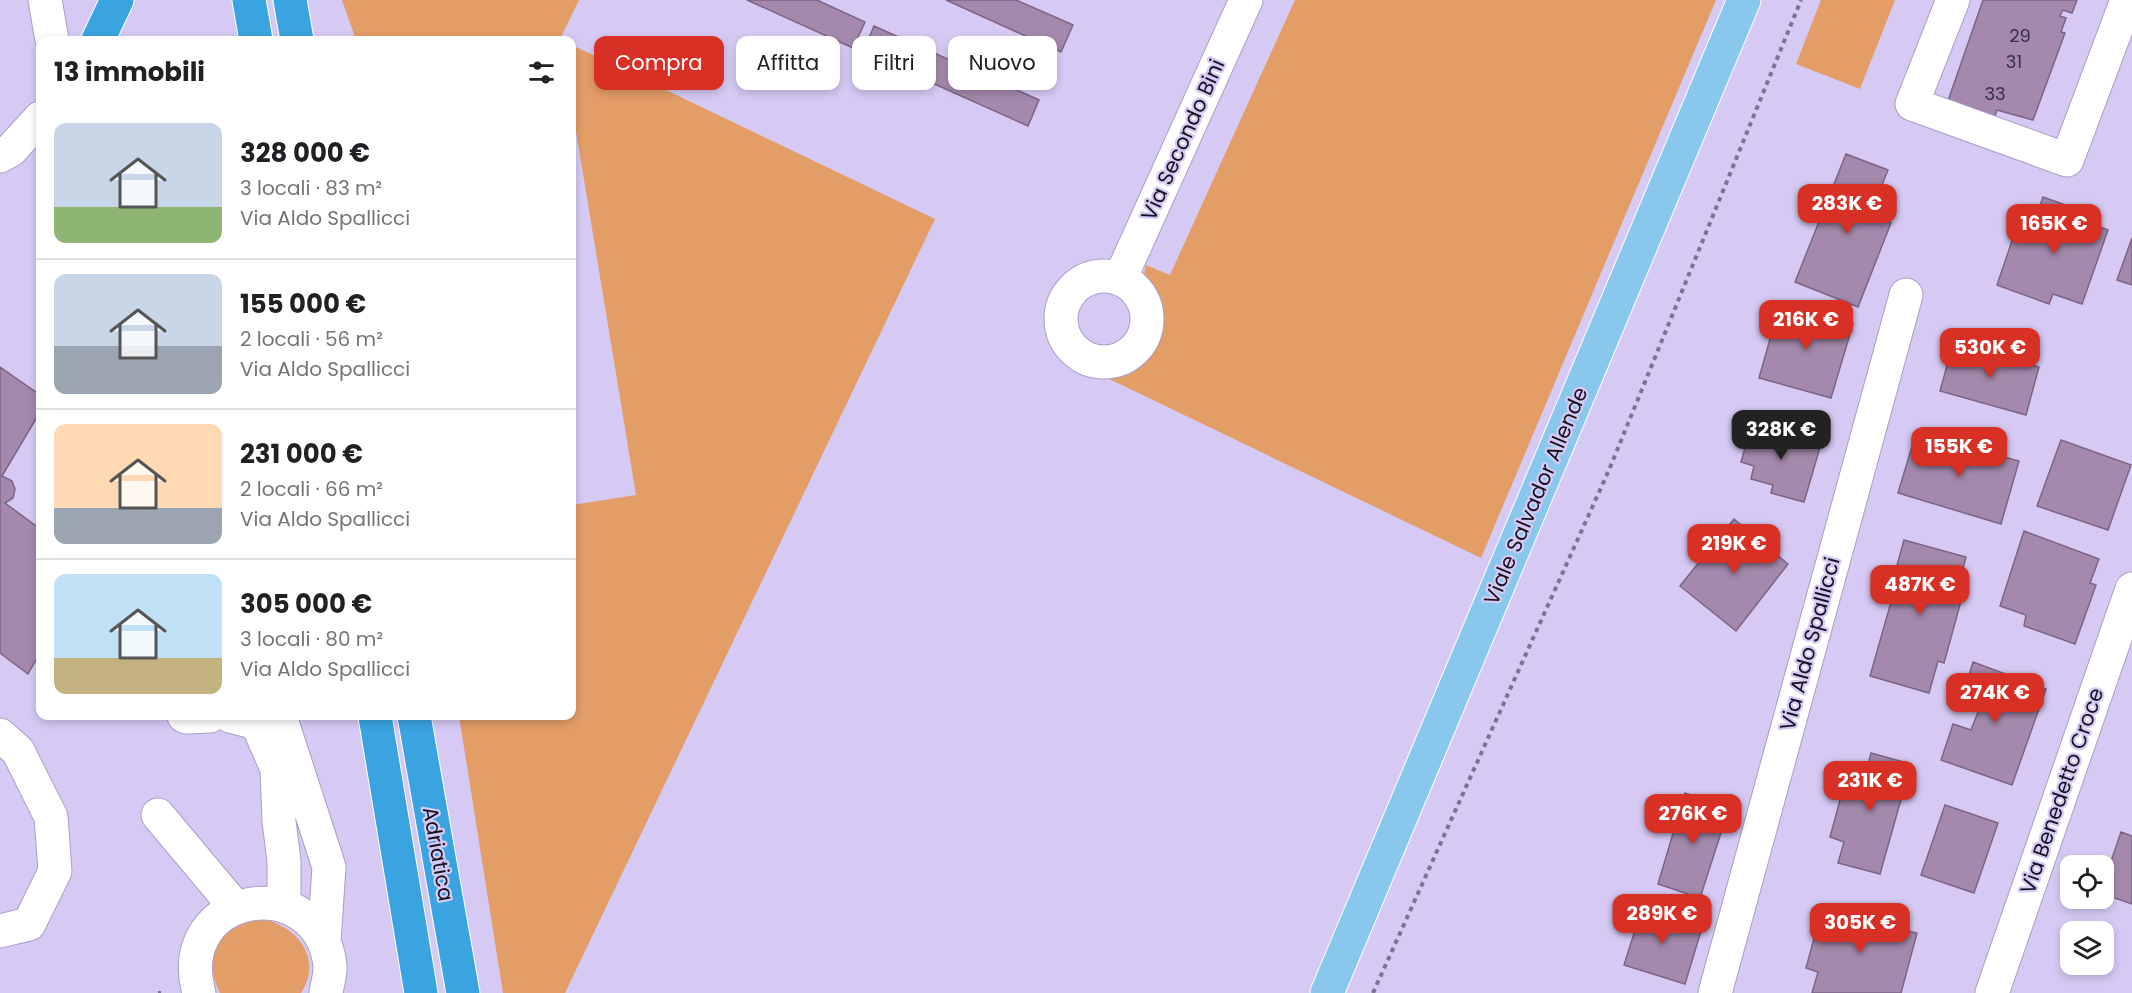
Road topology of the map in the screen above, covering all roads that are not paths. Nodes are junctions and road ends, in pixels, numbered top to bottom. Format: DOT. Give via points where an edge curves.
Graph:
graph roads {
  1 [pos="45,0"];
  2 [pos="117,0"];
  3 [pos="249,0"];
  4 [pos="290,0"];
  5 [pos="1246,0"];
  6 [pos="1744,0"];
  7 [pos="1953,0"];
  8 [pos="2127,0"];
  9 [pos="51,36"];
  10 [pos="100,36"];
  11 [pos="255,36"];
  12 [pos="296,36"];
  13 [pos="36,122"];
  14 [pos="0,156"];
  15 [pos="1120,279"];
  16 [pos="1906,295"];
  17 [pos="2132,589"];
  18 [pos="245,720"];
  19 [pos="281,720"];
  20 [pos="376,720"];
  21 [pos="415,720"];
  22 [pos="0,735"];
  23 [pos="158,815"];
  24 [pos="284,906"];
  25 [pos="235,907"];
  26 [pos="0,931"];
  27 [pos="330,974"];
  28 [pos="199,993"];
  29 [pos="422,993"];
  30 [pos="463,993"];
  31 [pos="1327,993"];
  32 [pos="1715,993"];
  33 [pos="1992,993"];
  1 -- 9 [label="street"];
  2 -- 10 [label="highway"];
  3 -- 11 [label="highway"];
  4 -- 12 [label="highway"];
  5 -- 15 [label="street, Via Secondo Bini"];
  6 -- 31 [label="main road, Viale Salvador Allende"];
  7 -- 8 [label="street" via="1912,105 2067,160"];
  13 -- 14 [label="street" via="11,150"];
  16 -- 32 [label="street, Via Aldo Spallicci"];
  17 -- 33 [label="street, Via Benedetto Croce"];
  18 -- 24 [label="street" via="257,723 277,769"];
  19 -- 27 [label="street" via="329,867"];
  20 -- 29 [label="highway, Adriatica"];
  21 -- 30 [label="highway, Adriatica"];
  22 -- 26 [label="street" via="18,751 51,817 55,872 29,924"];
  23 -- 25 [label="street"];
  24 -- 25 [label="street" via="259,902"];
  24 -- 27 [label="street" via="308,920"];
  25 -- 28 [label="street" via="212,923 197,947 194,974"];
}
